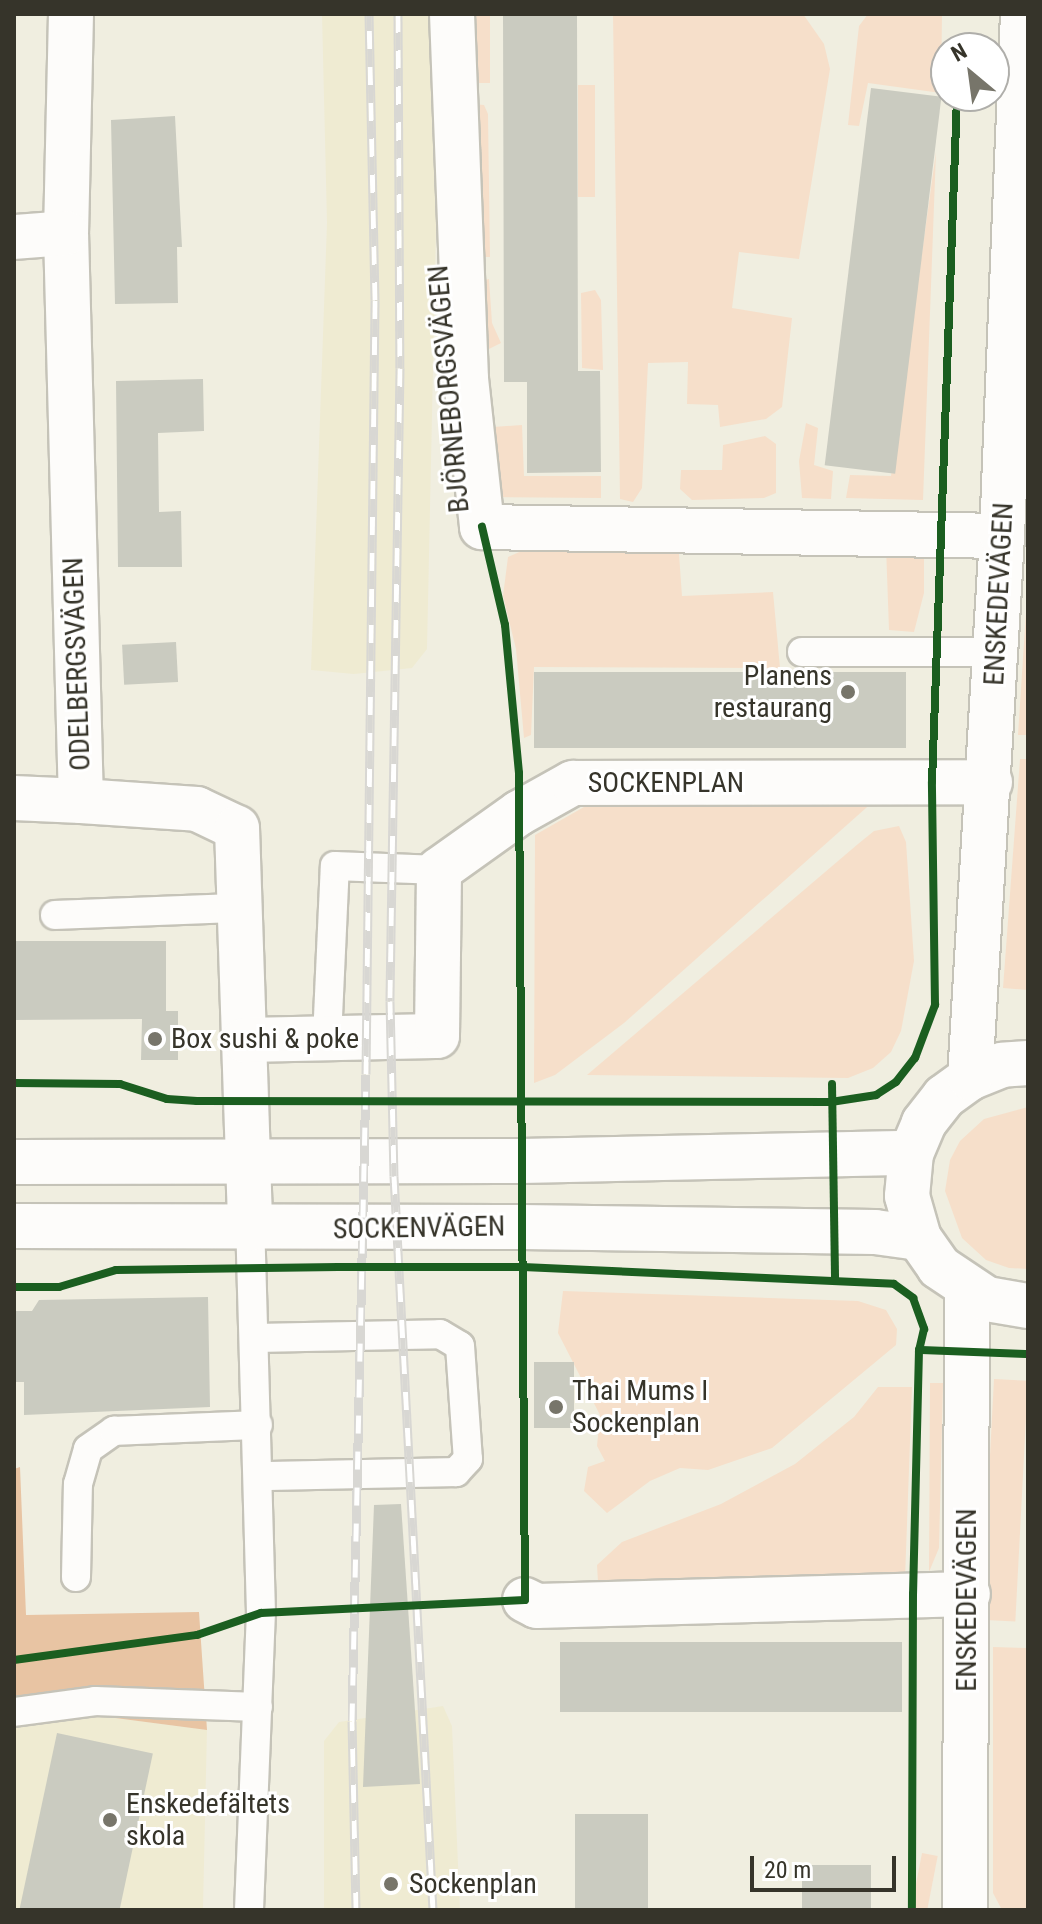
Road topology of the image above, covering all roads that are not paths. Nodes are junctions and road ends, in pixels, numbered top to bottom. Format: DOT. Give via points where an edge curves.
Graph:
graph roads {
  1 [pos="71,14"];
  2 [pos="452,14"];
  3 [pos="1023,14"];
  4 [pos="66,233"];
  5 [pos="14,237"];
  6 [pos="1002,536"];
  7 [pos="802,652"];
  8 [pos="996,652"];
  9 [pos="990,782"];
  10 [pos="14,798"];
  11 [pos="81,801"];
  12 [pos="439,870"];
  13 [pos="240,908"];
  14 [pos="55,915"];
  15 [pos="327,1039"];
  16 [pos="244,1040"];
  17 [pos="1028,1063"];
  18 [pos="970,1078"];
  19 [pos="911,1153"];
  20 [pos="14,1162"];
  21 [pos="248,1163"];
  22 [pos="14,1226"];
  23 [pos="250,1229"];
  24 [pos="919,1238"];
  25 [pos="967,1290"];
  26 [pos="1028,1306"];
  27 [pos="256,1338"];
  28 [pos="258,1425"];
  29 [pos="259,1476"];
  30 [pos="76,1577"];
  31 [pos="968,1594"];
  32 [pos="525,1600"];
  33 [pos="258,1707"];
  34 [pos="14,1712"];
  35 [pos="249,1910"];
  36 [pos="965,1910"];
  1 -- 4 [label="street, ODELBERGSVÄGEN"];
  2 -- 6 [label="street, BJÖRNEBORGSVÄGEN" via="466,379 482,527"];
  3 -- 6 [label="street, ENSKEDEVÄGEN"];
  4 -- 5 [label="street"];
  4 -- 11 [label="street, ODELBERGSVÄGEN"];
  6 -- 8 [label="street, ENSKEDEVÄGEN"];
  7 -- 8 [label="lane"];
  8 -- 9 [label="street, ENSKEDEVÄGEN"];
  9 -- 12 [label="street, SOCKENPLAN" via="573,783 519,813"];
  9 -- 18 [label="street, ENSKEDEVÄGEN"];
  10 -- 11 [label="street"];
  11 -- 13 [label="street, ODELBERGSVÄGEN" via="197,809 237,828"];
  12 -- 15 [label="street" via="437,1036"];
  12 -- 15 [label="lane" via="335,866"];
  13 -- 14 [label="lane"];
  13 -- 16 [label="street, ODELBERGSVÄGEN"];
  15 -- 16 [label="street"];
  16 -- 21 [label="street, ODELBERGSVÄGEN"];
  17 -- 18 [label="street" via="1002,1065"];
  18 -- 19 [label="street" via="924,1123"];
  19 -- 21 [label="street"];
  19 -- 24 [label="street" via="907,1196"];
  20 -- 21 [label="street"];
  21 -- 23 [label="street, ODELBERGSVÄGEN"];
  22 -- 23 [label="street, SOCKENVÄGEN"];
  23 -- 24 [label="street, SOCKENVÄGEN" via="600,1228 875,1232"];
  23 -- 27 [label="lane"];
  24 -- 25 [label="street" via="939,1267"];
  25 -- 26 [label="street"];
  25 -- 31 [label="street, ENSKEDEVÄGEN"];
  27 -- 28 [label="lane"];
  27 -- 29 [label="lane" via="440,1334 460,1346 468,1459 456,1472"];
  28 -- 29 [label="lane"];
  28 -- 30 [label="lane" via="114,1431 88,1449 78,1484"];
  29 -- 33 [label="lane"];
  31 -- 32 [label="street" via="537,1606"];
  31 -- 36 [label="street, ENSKEDEVÄGEN"];
  33 -- 34 [label="lane" via="95,1701"];
  33 -- 35 [label="lane"];
}
